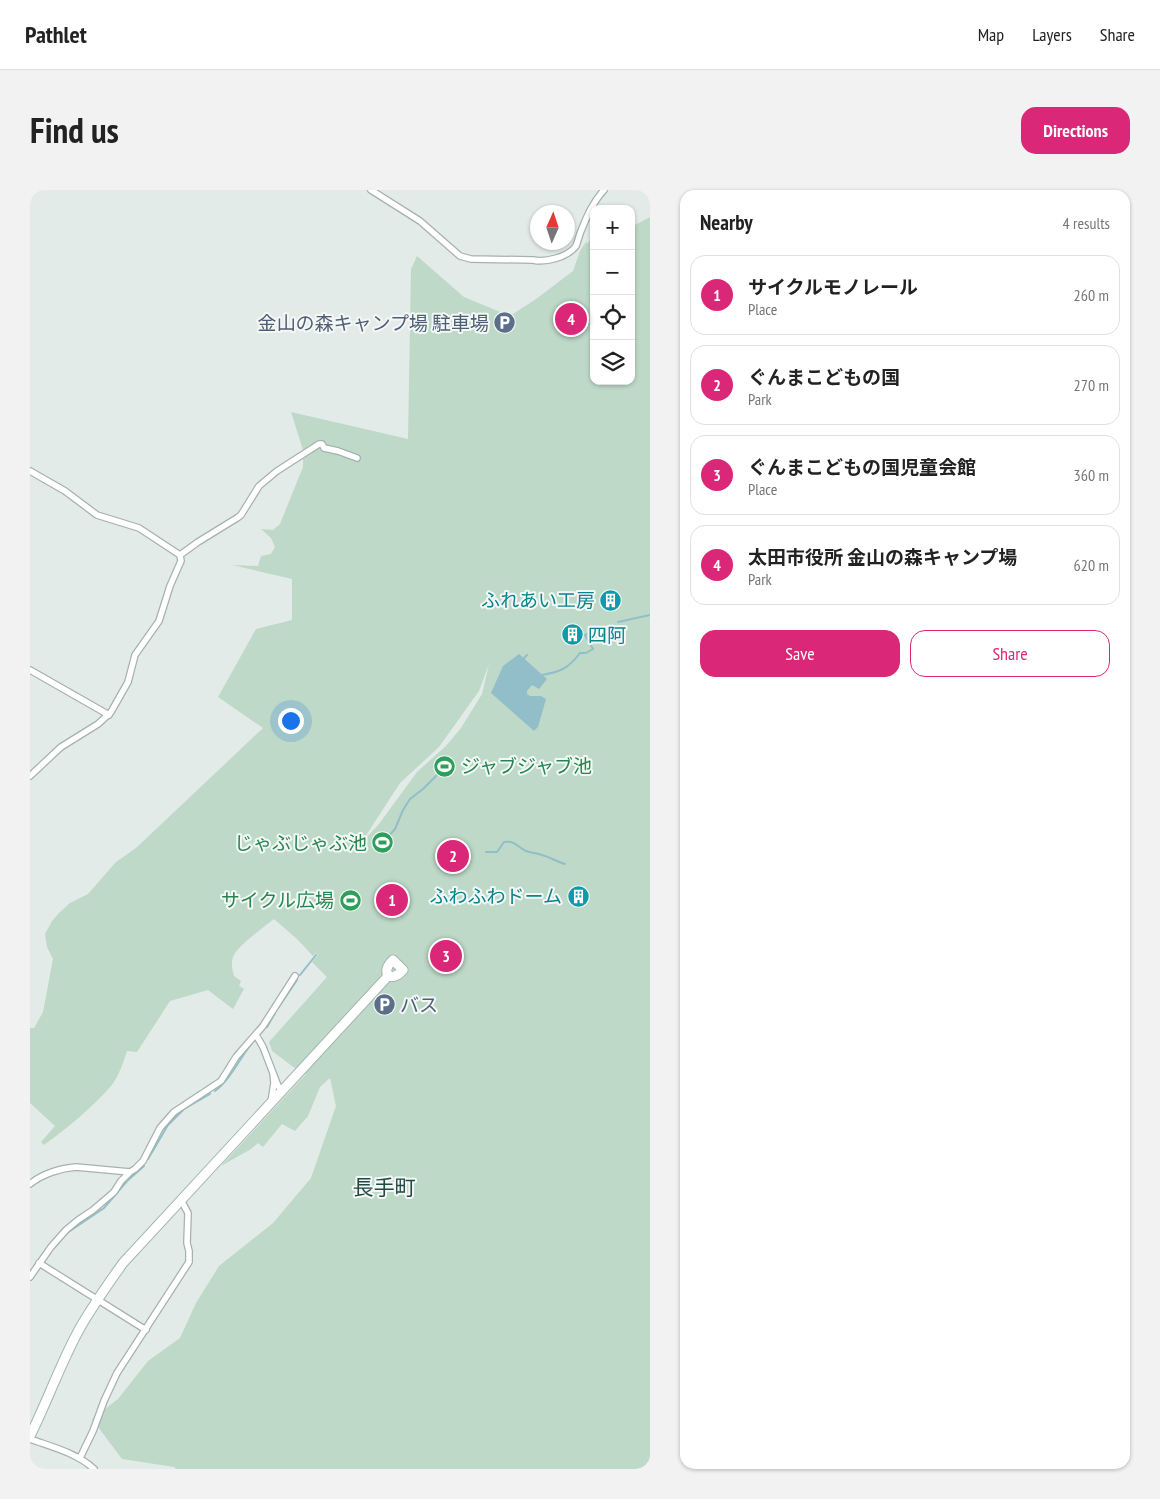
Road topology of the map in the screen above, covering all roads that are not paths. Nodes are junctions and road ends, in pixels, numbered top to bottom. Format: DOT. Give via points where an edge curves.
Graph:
graph roads {
  1 [pos="371,190"];
  2 [pos="604,190"];
  3 [pos="357,458"];
  4 [pos="30,471"];
  5 [pos="180,555"];
  6 [pos="30,670"];
  7 [pos="109,714"];
  8 [pos="30,776"];
  9 [pos="389,975"];
  10 [pos="295,976"];
  11 [pos="256,1035"];
  12 [pos="273,1073"];
  13 [pos="282,1090"];
  14 [pos="270,1104"];
  15 [pos="130,1172"];
  16 [pos="30,1184"];
  17 [pos="181,1200"];
  18 [pos="39,1263"];
  19 [pos="30,1277"];
  20 [pos="98,1299"];
  21 [pos="146,1330"];
  22 [pos="30,1437"];
  23 [pos="80,1458"];
  24 [pos="94,1469"];
  1 -- 2 [label="street" via="420,221 460,256 471,260 539,262 564,255 576,246 589,211"];
  3 -- 5 [label="street" via="319,444 259,486 241,515"];
  4 -- 5 [label="street" via="97,514 139,528"];
  5 -- 7 [label="street" via="159,621 135,655 128,682"];
  6 -- 7 [label="street"];
  7 -- 8 [label="street" via="61,747"];
  9 -- 13 [label="street"];
  10 -- 11 [label="street"];
  11 -- 12 [label="street"];
  11 -- 15 [label="street" via="218,1084 177,1109 165,1122 143,1161"];
  12 -- 13 [label="street"];
  12 -- 14 [label="street"];
  13 -- 14 [label="street"];
  14 -- 17 [label="street"];
  15 -- 16 [label="street" via="76,1167 40,1177"];
  15 -- 18 [label="street" via="114,1192 66,1230"];
  17 -- 20 [label="street" via="123,1263"];
  17 -- 21 [label="street" via="188,1212 189,1262"];
  18 -- 19 [label="street"];
  18 -- 20 [label="street"];
  20 -- 21 [label="street"];
  20 -- 22 [label="street" via="80,1328"];
  21 -- 23 [label="street" via="117,1373"];
  22 -- 23 [label="street"];
  23 -- 24 [label="street"];
}
